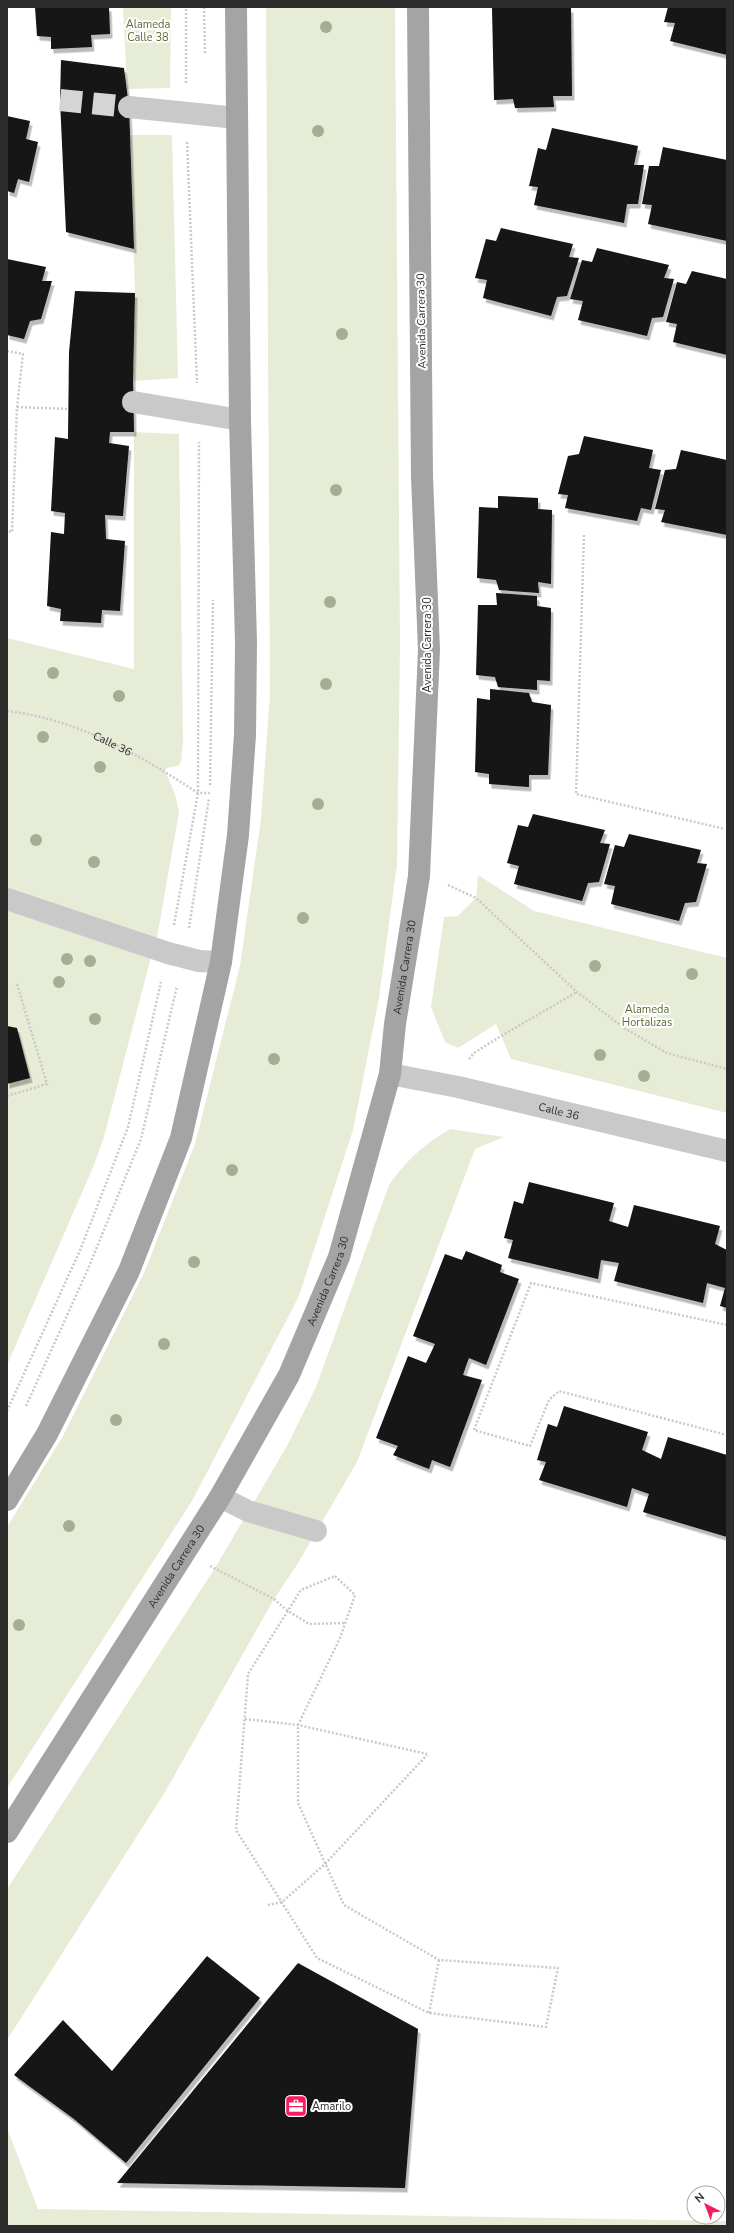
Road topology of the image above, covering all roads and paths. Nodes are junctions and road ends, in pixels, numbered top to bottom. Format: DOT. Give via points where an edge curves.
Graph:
graph roads {
  1 [pos="186,7"];
  2 [pos="204,7"];
  3 [pos="236,7"];
  4 [pos="418,7"];
  5 [pos="205,61"];
  6 [pos="129,107"];
  7 [pos="186,114"];
  8 [pos="237,118"];
  9 [pos="7,351"];
  10 [pos="133,402"];
  11 [pos="17,408"];
  12 [pos="68,409"];
  13 [pos="199,413"];
  14 [pos="240,420"];
  15 [pos="7,531"];
  16 [pos="584,535"];
  17 [pos="213,598"];
  18 [pos="7,711"];
  19 [pos="198,793"];
  20 [pos="210,793"];
  21 [pos="726,829"];
  22 [pos="419,876"];
  23 [pos="7,898"];
  24 [pos="176,955"];
  25 [pos="221,962"];
  26 [pos="17,984"];
  27 [pos="577,992"];
  28 [pos="727,1068"];
  29 [pos="390,1074"];
  30 [pos="458,1087"];
  31 [pos="7,1096"];
  32 [pos="727,1151"];
  33 [pos="727,1325"];
  34 [pos="7,1411"];
  35 [pos="23,1411"];
  36 [pos="727,1435"];
  37 [pos="11,1491"];
  38 [pos="220,1497"];
  39 [pos="316,1532"];
  40 [pos="184,1556"];
  41 [pos="288,1611"];
  42 [pos="344,1623"];
  43 [pos="245,1718"];
  44 [pos="298,1725"];
  45 [pos="7,1832"];
  46 [pos="325,1864"];
  47 [pos="282,1902"];
  48 [pos="268,1905"];
  49 [pos="439,1960"];
  50 [pos="429,2013"];
  1 -- 7 [label="path"];
  2 -- 5 [label="path"];
  3 -- 8 [label="main road"];
  4 -- 22 [label="main road, Avenida Carrera 30" via="422,477 429,650"];
  6 -- 7 [label="street"];
  7 -- 8 [label="street"];
  7 -- 13 [label="path"];
  8 -- 14 [label="main road"];
  9 -- 11 [label="path" via="23,354"];
  10 -- 13 [label="street"];
  11 -- 12 [label="path"];
  11 -- 15 [label="path" via="12,532"];
  13 -- 14 [label="street"];
  13 -- 19 [label="path"];
  14 -- 25 [label="main road" via="246,643 244,735 238,835"];
  16 -- 21 [label="path" via="576,794"];
  17 -- 20 [label="path"];
  18 -- 19 [label="path, Calle 36" via="56,723 120,746"];
  19 -- 20 [label="path"];
  19 -- 24 [label="path"];
  20 -- 24 [label="path"];
  22 -- 27 [label="path" via="438,881 476,898"];
  22 -- 29 [label="main road, Avenida Carrera 30" via="395,1024"];
  23 -- 24 [label="street"];
  24 -- 25 [label="street" via="199,961"];
  24 -- 34 [label="path" via="128,1127 81,1248"];
  24 -- 35 [label="path" via="141,1138 88,1269"];
  25 -- 37 [label="main road" via="181,1138 129,1271 47,1434"];
  26 -- 31 [label="path" via="47,1084"];
  27 -- 28 [label="path" via="624,1028 667,1053"];
  27 -- 30 [label="path" via="474,1053 463,1066"];
  29 -- 30 [label="street, Calle 36"];
  29 -- 38 [label="main road, Avenida Carrera 30" via="339,1257 289,1375"];
  30 -- 32 [label="street, Calle 36"];
  33 -- 36 [label="path" via="530,1283 474,1430 530,1446 549,1400 559,1391"];
  38 -- 39 [label="street" via="248,1511"];
  38 -- 40 [label="main road, Avenida Carrera 30"];
  40 -- 41 [label="path" via="215,1568 274,1599"];
  40 -- 45 [label="main road, Avenida Carrera 30"];
  41 -- 42 [label="path" via="309,1624"];
  41 -- 42 [label="path" via="301,1590 335,1576 355,1595"];
  41 -- 43 [label="path" via="248,1674"];
  42 -- 44 [label="path" via="340,1638"];
  43 -- 44 [label="path"];
  43 -- 47 [label="path" via="236,1830"];
  44 -- 46 [label="path" via="298,1803"];
  44 -- 46 [label="path" via="427,1754"];
  46 -- 47 [label="path"];
  46 -- 49 [label="path" via="344,1905"];
  47 -- 48 [label="path"];
  47 -- 50 [label="path" via="318,1958"];
  49 -- 50 [label="path"];
  49 -- 50 [label="path" via="558,1968 546,2027"];
}
